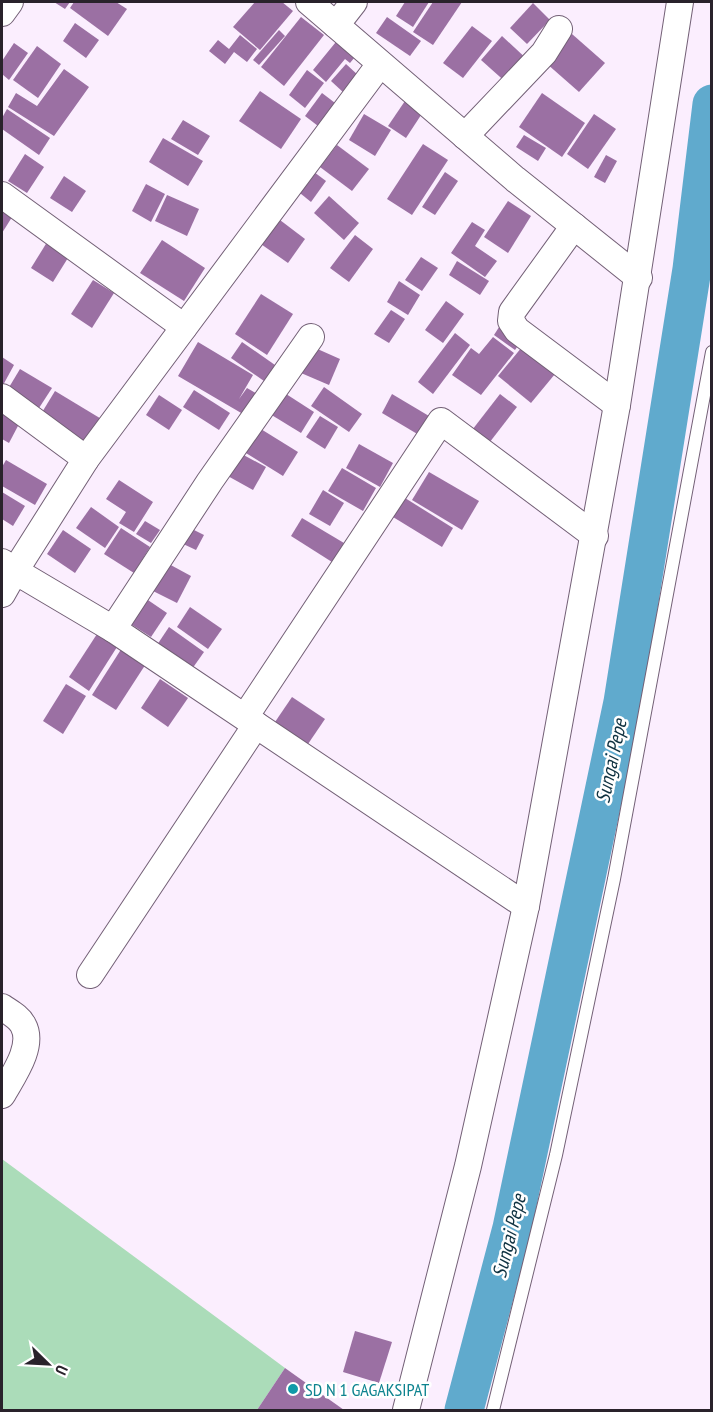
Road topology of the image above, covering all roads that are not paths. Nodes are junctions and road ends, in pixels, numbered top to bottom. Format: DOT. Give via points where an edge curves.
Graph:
graph roads {
  1 [pos="10,2"];
  2 [pos="309,2"];
  3 [pos="354,2"];
  4 [pos="680,2"];
  5 [pos="2,13"];
  6 [pos="336,25"];
  7 [pos="559,29"];
  8 [pos="380,64"];
  9 [pos="465,136"];
  10 [pos="2,195"];
  11 [pos="574,226"];
  12 [pos="639,278"];
  13 [pos="184,327"];
  14 [pos="311,338"];
  15 [pos="711,352"];
  16 [pos="2,397"];
  17 [pos="617,405"];
  18 [pos="86,459"];
  19 [pos="595,536"];
  20 [pos="8,567"];
  21 [pos="2,594"];
  22 [pos="113,629"];
  23 [pos="250,721"];
  24 [pos="526,906"];
  25 [pos="90,975"];
  26 [pos="2,1007"];
  27 [pos="2,1095"];
  28 [pos="406,1410"];
  29 [pos="493,1410"];
  1 -- 5 [label="street"];
  2 -- 6 [label="street"];
  3 -- 6 [label="street"];
  4 -- 12 [label="street"];
  6 -- 8 [label="street"];
  7 -- 9 [label="street" via="544,53"];
  8 -- 9 [label="street"];
  8 -- 13 [label="street"];
  9 -- 11 [label="street"];
  10 -- 13 [label="street"];
  11 -- 12 [label="street"];
  11 -- 17 [label="street" via="512,312 511,321"];
  12 -- 17 [label="street"];
  13 -- 18 [label="street"];
  14 -- 22 [label="street" via="197,500"];
  15 -- 29 [label="lane" via="614,879 556,1155"];
  16 -- 18 [label="street"];
  17 -- 19 [label="street"];
  18 -- 20 [label="street"];
  19 -- 23 [label="street" via="441,421"];
  19 -- 24 [label="street"];
  20 -- 21 [label="street"];
  20 -- 22 [label="street"];
  22 -- 23 [label="street"];
  23 -- 24 [label="street"];
  23 -- 25 [label="street"];
  24 -- 28 [label="street" via="468,1166"];
  26 -- 27 [label="street" via="19,1019 27,1038 24,1053"];
}
